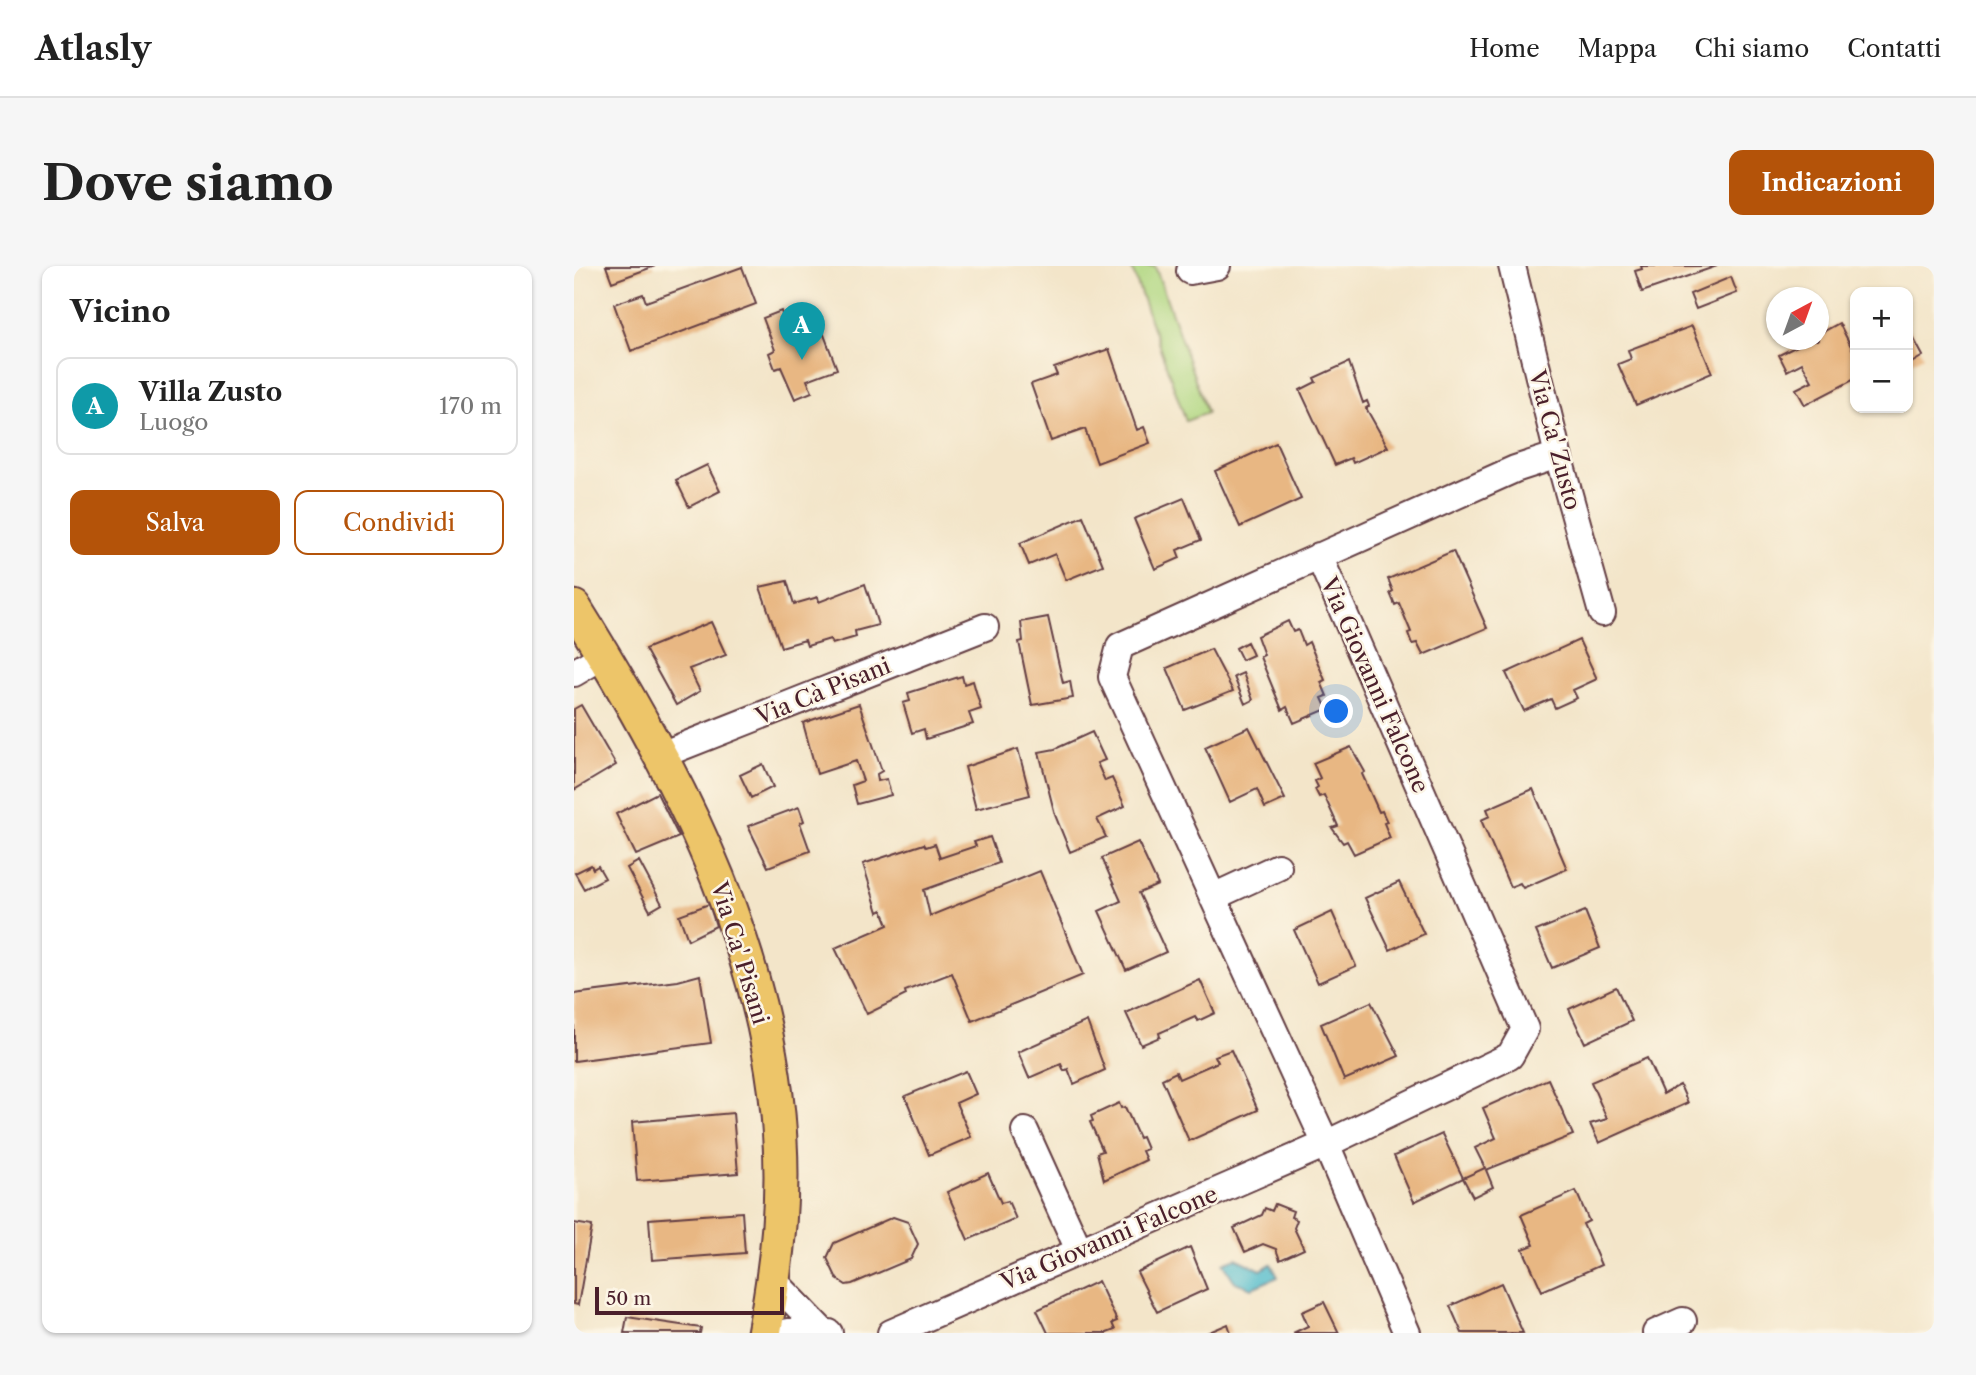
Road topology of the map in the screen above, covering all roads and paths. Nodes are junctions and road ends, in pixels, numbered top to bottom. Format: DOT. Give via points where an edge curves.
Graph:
graph roads {
  1 [pos="1217,266"];
  2 [pos="1512,266"];
  3 [pos="1190,271"];
  4 [pos="1558,455"];
  5 [pos="1319,556"];
  6 [pos="574,607"];
  7 [pos="1602,612"];
  8 [pos="985,627"];
  9 [pos="604,655"];
  10 [pos="574,673"];
  11 [pos="661,755"];
  12 [pos="1279,867"];
  13 [pos="1213,897"];
  14 [pos="1025,1132"];
  15 [pos="1326,1144"];
  16 [pos="1079,1250"];
  17 [pos="774,1281"];
  18 [pos="1683,1321"];
  19 [pos="827,1332"];
  20 [pos="764,1333"];
  21 [pos="783,1333"];
  22 [pos="891,1333"];
  23 [pos="1407,1333"];
  24 [pos="1656,1333"];
  1 -- 3 [label="street"];
  2 -- 4 [label="street, Via Ca' Zusto"];
  4 -- 5 [label="street" via="1515,469"];
  4 -- 7 [label="street, Via Ca' Zusto"];
  5 -- 13 [label="street, Via Giovanni Falcone" via="1120,646 1112,677"];
  5 -- 15 [label="street, Via Giovanni Falcone" via="1525,1029 1510,1056"];
  6 -- 9 [label="main road, Via Ca' Pisani"];
  8 -- 11 [label="street, Via Cà Pisani"];
  9 -- 10 [label="street"];
  9 -- 11 [label="main road, Via Ca' Pisani"];
  11 -- 17 [label="main road, Via Ca' Pisani" via="718,877 755,986 775,1084 782,1172"];
  12 -- 13 [label="street"];
  13 -- 15 [label="street, Via Giovanni Falcone"];
  14 -- 16 [label="street"];
  15 -- 16 [label="street, Via Giovanni Falcone"];
  15 -- 23 [label="street"];
  16 -- 22 [label="street, Via Giovanni Falcone"];
  17 -- 19 [label="street"];
  17 -- 20 [label="main road, Via Ca' Pisani"];
  18 -- 24 [label="street"];
  19 -- 21 [label="street"];
}
